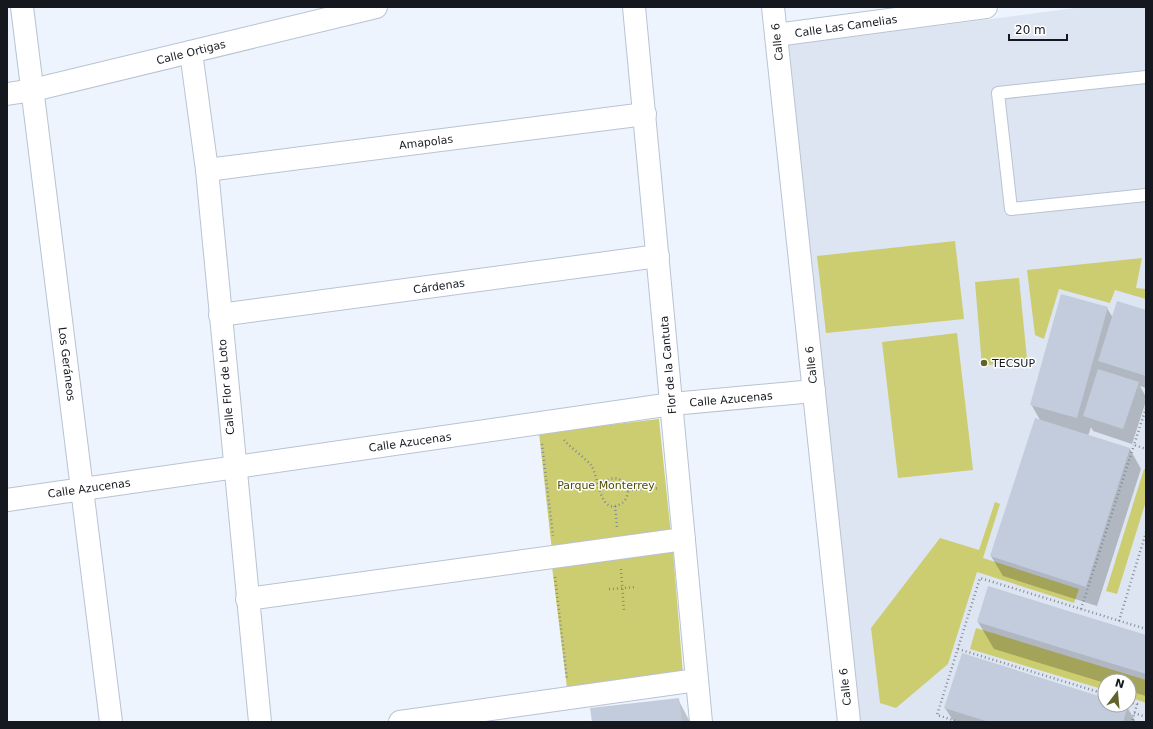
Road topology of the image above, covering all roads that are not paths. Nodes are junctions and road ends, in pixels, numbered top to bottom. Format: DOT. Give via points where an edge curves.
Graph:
graph roads {
  1 [pos="22,7"];
  2 [pos="376,7"];
  3 [pos="634,7"];
  4 [pos="773,7"];
  5 [pos="979,7"];
  6 [pos="776,35"];
  7 [pos="191,52"];
  8 [pos="1146,77"];
  9 [pos="33,90"];
  10 [pos="7,94"];
  11 [pos="645,114"];
  12 [pos="206,170"];
  13 [pos="1146,195"];
  14 [pos="658,256"];
  15 [pos="220,315"];
  16 [pos="814,391"];
  17 [pos="672,404"];
  18 [pos="234,467"];
  19 [pos="82,489"];
  20 [pos="7,500"];
  21 [pos="684,539"];
  22 [pos="247,599"];
  23 [pos="697,680"];
  24 [pos="111,722"];
  25 [pos="260,722"];
  26 [pos="400,722"];
  27 [pos="701,722"];
  28 [pos="849,722"];
  1 -- 9 [label="street, Los Geráneos"];
  2 -- 7 [label="street, Calle Ortigas"];
  3 -- 11 [label="street, Flor de la Cantuta"];
  4 -- 6 [label="street, Calle 6"];
  5 -- 6 [label="street, Calle Las Camelias"];
  6 -- 16 [label="street, Calle 6"];
  7 -- 9 [label="street, Calle Ortigas"];
  7 -- 12 [label="street, Calle Flor de Loto"];
  8 -- 13 [label="lane" via="998,93 1011,210"];
  9 -- 10 [label="street, Calle Ortigas"];
  9 -- 19 [label="street, Los Geráneos"];
  11 -- 12 [label="street, Amapolas"];
  11 -- 14 [label="street, Flor de la Cantuta"];
  12 -- 15 [label="street, Calle Flor de Loto"];
  14 -- 15 [label="street, Cárdenas"];
  14 -- 17 [label="street, Flor de la Cantuta"];
  15 -- 18 [label="street, Calle Flor de Loto"];
  16 -- 17 [label="street, Calle Azucenas"];
  16 -- 28 [label="street, Calle 6"];
  17 -- 18 [label="street, Calle Azucenas"];
  17 -- 21 [label="street, Flor de la Cantuta"];
  18 -- 19 [label="street, Calle Azucenas"];
  18 -- 22 [label="street, Calle Flor de Loto"];
  19 -- 20 [label="street, Calle Azucenas"];
  19 -- 24 [label="street, Los Geráneos"];
  21 -- 22 [label="street" via="554,566"];
  21 -- 23 [label="street, Flor de la Cantuta"];
  22 -- 25 [label="street, Calle Flor de Loto"];
  23 -- 26 [label="street"];
  23 -- 27 [label="street, Flor de la Cantuta"];
}
